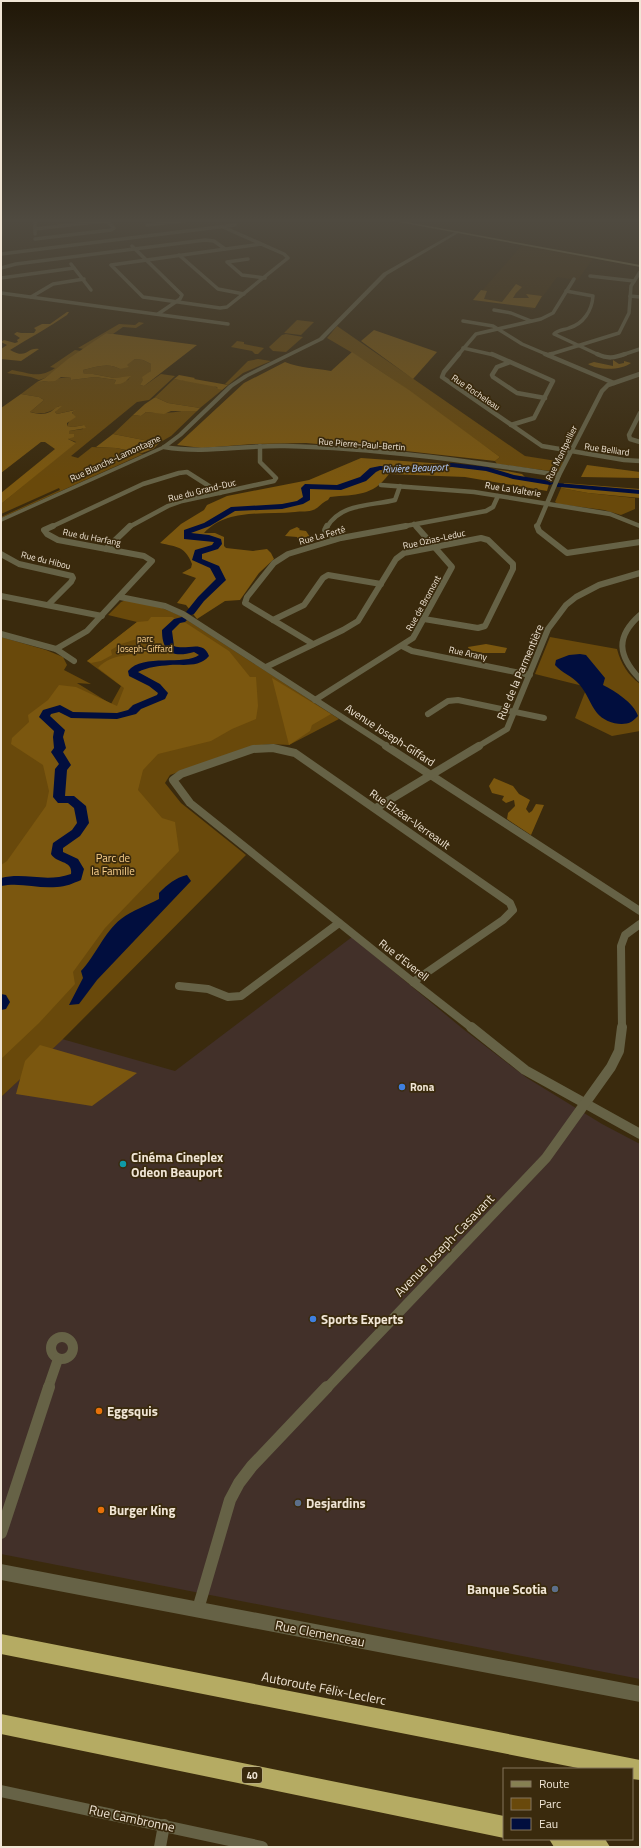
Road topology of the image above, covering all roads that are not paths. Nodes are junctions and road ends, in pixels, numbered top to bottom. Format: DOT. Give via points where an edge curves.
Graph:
graph roads {
  1 [pos="100,306"];
  2 [pos="170,306"];
  3 [pos="217,306"];
  4 [pos="228,306"];
  5 [pos="353,306"];
  6 [pos="556,306"];
  7 [pos="591,306"];
  8 [pos="629,306"];
  9 [pos="494,310"];
  10 [pos="158,314"];
  11 [pos="463,321"];
  12 [pos="532,321"];
  13 [pos="228,324"];
  14 [pos="497,329"];
  15 [pos="578,346"];
  16 [pos="463,348"];
  17 [pos="640,349"];
  18 [pos="548,356"];
  19 [pos="510,362"];
  20 [pos="640,374"];
  21 [pos="614,383"];
  22 [pos="545,398"];
  23 [pos="640,413"];
  24 [pos="511,425"];
  25 [pos="640,442"];
  26 [pos="164,446"];
  27 [pos="260,446"];
  28 [pos="571,452"];
  29 [pos="640,461"];
  30 [pos="559,475"];
  31 [pos="381,485"];
  32 [pos="400,486"];
  33 [pos="220,493"];
  34 [pos="498,496"];
  35 [pos="548,504"];
  36 [pos="1,520"];
  37 [pos="414,524"];
  38 [pos="640,526"];
  39 [pos="335,539"];
  40 [pos="640,542"];
  41 [pos="435,547"];
  42 [pos="106,549"];
  43 [pos="1,554"];
  44 [pos="640,572"];
  45 [pos="382,584"];
  46 [pos="1,596"];
  47 [pos="120,597"];
  48 [pos="48,605"];
  49 [pos="640,615"];
  50 [pos="102,616"];
  51 [pos="424,619"];
  52 [pos="273,620"];
  53 [pos="1,634"];
  54 [pos="313,644"];
  55 [pos="402,646"];
  56 [pos="56,649"];
  57 [pos="74,661"];
  58 [pos="266,668"];
  59 [pos="530,675"];
  60 [pos="640,679"];
  61 [pos="315,700"];
  62 [pos="515,712"];
  63 [pos="428,714"];
  64 [pos="544,718"];
  65 [pos="431,775"];
  66 [pos="173,780"];
  67 [pos="376,808"];
  68 [pos="640,911"];
  69 [pos="339,923"];
  70 [pos="640,924"];
  71 [pos="413,982"];
  72 [pos="179,986"];
  73 [pos="584,1104"];
  74 [pos="640,1134"];
  75 [pos="58,1359"];
  76 [pos="1,1533"];
  77 [pos="1,1572"];
  78 [pos="198,1609"];
  79 [pos="1,1644"];
  80 [pos="640,1694"];
  81 [pos="1,1724"];
  82 [pos="630,1768"];
  83 [pos="1,1791"];
  84 [pos="164,1825"];
  85 [pos="503,1827"];
  86 [pos="565,1840"];
  87 [pos="160,1847"];
  88 [pos="262,1847"];
  89 [pos="599,1847"];
  1 -- 10 [label="street"];
  2 -- 10 [label="street"];
  3 -- 4 [label="street"];
  5 -- 26 [label="street, Rue Blanche-Lamontagne" via="321,339 231,386 180,435"];
  6 -- 12 [label="street, Rue Rocheleau" via="551,315"];
  7 -- 15 [label="street" via="583,322 554,333"];
  8 -- 15 [label="street" via="629,313 619,333"];
  9 -- 12 [label="street"];
  10 -- 13 [label="street"];
  11 -- 14 [label="street" via="487,324"];
  12 -- 14 [label="street, Rue Rocheleau"];
  14 -- 16 [label="street, Rue Rocheleau" via="476,334"];
  14 -- 18 [label="street"];
  15 -- 17 [label="street" via="610,358"];
  15 -- 18 [label="street"];
  16 -- 19 [label="street" via="484,351"];
  16 -- 24 [label="street, Rue Rocheleau" via="442,377"];
  18 -- 21 [label="street"];
  19 -- 22 [label="street" via="553,381"];
  19 -- 22 [label="street" via="494,369 493,377 517,392"];
  20 -- 21 [label="street, Rue Montpellier"];
  21 -- 28 [label="street, Rue Montpellier" via="602,390"];
  22 -- 24 [label="street" via="534,418"];
  23 -- 25 [label="street" via="629,437"];
  24 -- 28 [label="street, Rue Rocheleau" via="542,446"];
  26 -- 27 [label="street, Rue Pierre-Paul-Bertin" via="193,450"];
  26 -- 36 [label="street, Rue Blanche-Lamontagne"];
  27 -- 30 [label="street, Rue Pierre-Paul-Bertin" via="439,458"];
  27 -- 33 [label="street, Rue du Grand-Duc" via="260,462 275,480"];
  28 -- 29 [label="street, Rue Belliard"];
  28 -- 30 [label="street, Rue Montpellier"];
  30 -- 35 [label="street, Rue Montpellier"];
  31 -- 32 [label="street, Rue La Valterie"];
  32 -- 34 [label="street, Rue La Valterie"];
  32 -- 39 [label="street" via="395,500 348,508 340,513 325,530"];
  33 -- 42 [label="street, Rue du Grand-Duc" via="175,503 140,520 126,529"];
  33 -- 42 [label="street, Rue du Harfang" via="188,472 179,473 143,484 44,530 58,540"];
  34 -- 35 [label="street, Rue La Valterie"];
  34 -- 37 [label="street, Rue La Ferté" via="493,507 486,511"];
  35 -- 38 [label="street, Rue La Valterie" via="610,514"];
  35 -- 40 [label="street, Rue Montpellier" via="537,527 567,553"];
  37 -- 39 [label="street, Rue La Ferté"];
  37 -- 41 [label="street, Rue de Bromont"];
  39 -- 52 [label="street, Rue La Ferté" via="278,559 268,569 245,600"];
  41 -- 45 [label="street, Rue Ozias-Leduc" via="400,555"];
  41 -- 51 [label="street, Rue de Bromont" via="452,567"];
  41 -- 51 [label="street, Rue Ozias-Leduc" via="485,539 514,567 487,624 482,628"];
  42 -- 47 [label="street, Rue du Harfang" via="144,556 152,561"];
  43 -- 48 [label="street, Rue du Hibou" via="19,564 72,576 71,582"];
  44 -- 59 [label="street, Rue de la Parmentière" via="599,585 564,605 548,629"];
  45 -- 52 [label="street" via="328,575 323,578 304,605"];
  45 -- 54 [label="street, Rue Ozias-Leduc" via="358,621"];
  46 -- 48 [label="street"];
  47 -- 50 [label="street, Rue du Harfang"];
  47 -- 58 [label="street, Avenue Joseph-Giffard" via="174,610"];
  48 -- 50 [label="street"];
  49 -- 60 [label="street" via="624,631 622,640 624,657"];
  50 -- 56 [label="street, Rue du Harfang" via="87,631"];
  51 -- 55 [label="street, Rue de Bromont" via="413,638"];
  52 -- 54 [label="street, Rue La Ferté"];
  53 -- 56 [label="street"];
  54 -- 58 [label="street, Rue Ozias-Leduc"];
  55 -- 59 [label="street, Rue Arany" via="412,651"];
  55 -- 61 [label="street, Rue de Bromont"];
  56 -- 57 [label="street"];
  58 -- 61 [label="street, Avenue Joseph-Giffard"];
  59 -- 62 [label="street, Rue de la Parmentière"];
  61 -- 65 [label="street, Avenue Joseph-Giffard"];
  62 -- 63 [label="street" via="452,700"];
  62 -- 64 [label="street"];
  62 -- 65 [label="street, Rue de la Parmentière" via="507,729"];
  65 -- 67 [label="street, Rue de la Parmentière"];
  65 -- 68 [label="street, Avenue Joseph-Giffard"];
  66 -- 67 [label="street, Rue Elzéar-Verreault" via="181,774 253,749 282,749 295,753"];
  66 -- 69 [label="street, Rue d'Everell" via="190,803"];
  67 -- 71 [label="street, Rue Elzéar-Verreault" via="512,907 511,913 503,920"];
  69 -- 71 [label="street, Rue d'Everell"];
  69 -- 72 [label="street" via="241,996 234,998 207,989"];
  70 -- 73 [label="street, Avenue Joseph-Casavant" via="622,937 622,1032 619,1051"];
  71 -- 73 [label="street, Rue d'Everell" via="525,1070"];
  73 -- 74 [label="street, Rue d'Everell"];
  73 -- 78 [label="street, Avenue Joseph-Casavant" via="546,1158 528,1178 238,1483 230,1500"];
  75 -- 76 [label="street"];
  77 -- 78 [label="street, Rue Clemenceau"];
  78 -- 80 [label="street, Rue Clemenceau"];
  79 -- 82 [label="highway, Autoroute Félix-Leclerc"];
  81 -- 85 [label="highway, 40"];
  83 -- 84 [label="street, Rue Cambronne"];
  84 -- 87 [label="street"];
  84 -- 88 [label="street, Rue Cambronne"];
  86 -- 89 [label="highway"];
}
